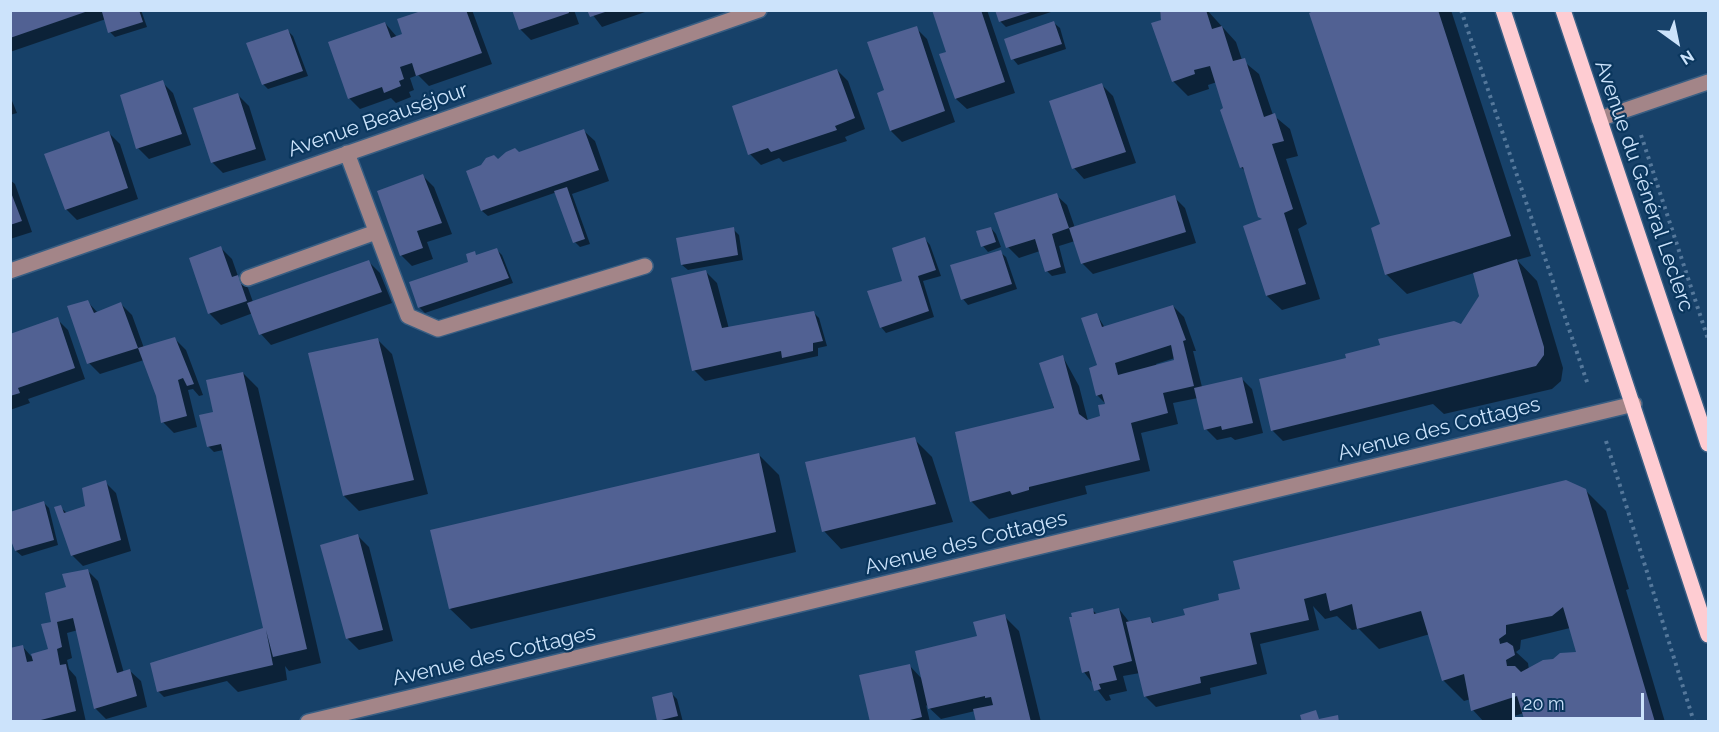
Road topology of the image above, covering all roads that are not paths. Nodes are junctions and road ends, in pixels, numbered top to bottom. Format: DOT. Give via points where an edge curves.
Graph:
graph roads {
  1 [pos="759,10"];
  2 [pos="1503,10"];
  3 [pos="1563,10"];
  4 [pos="1708,82"];
  5 [pos="1599,119"];
  6 [pos="347,153"];
  7 [pos="376,232"];
  8 [pos="645,266"];
  9 [pos="10,271"];
  10 [pos="248,278"];
  11 [pos="1634,404"];
  12 [pos="1708,444"];
  13 [pos="1708,635"];
  14 [pos="308,722"];
  1 -- 6 [label="street, Avenue Beauséjour"];
  2 -- 11 [label="main road"];
  3 -- 5 [label="main road, Avenue du Général Leclerc"];
  4 -- 5 [label="street"];
  5 -- 12 [label="main road, Avenue du Général Leclerc"];
  6 -- 7 [label="street"];
  6 -- 9 [label="street, Avenue Beauséjour"];
  7 -- 8 [label="street" via="408,316 438,329"];
  7 -- 10 [label="street"];
  11 -- 13 [label="main road"];
  11 -- 14 [label="street, Avenue des Cottages"];
}
